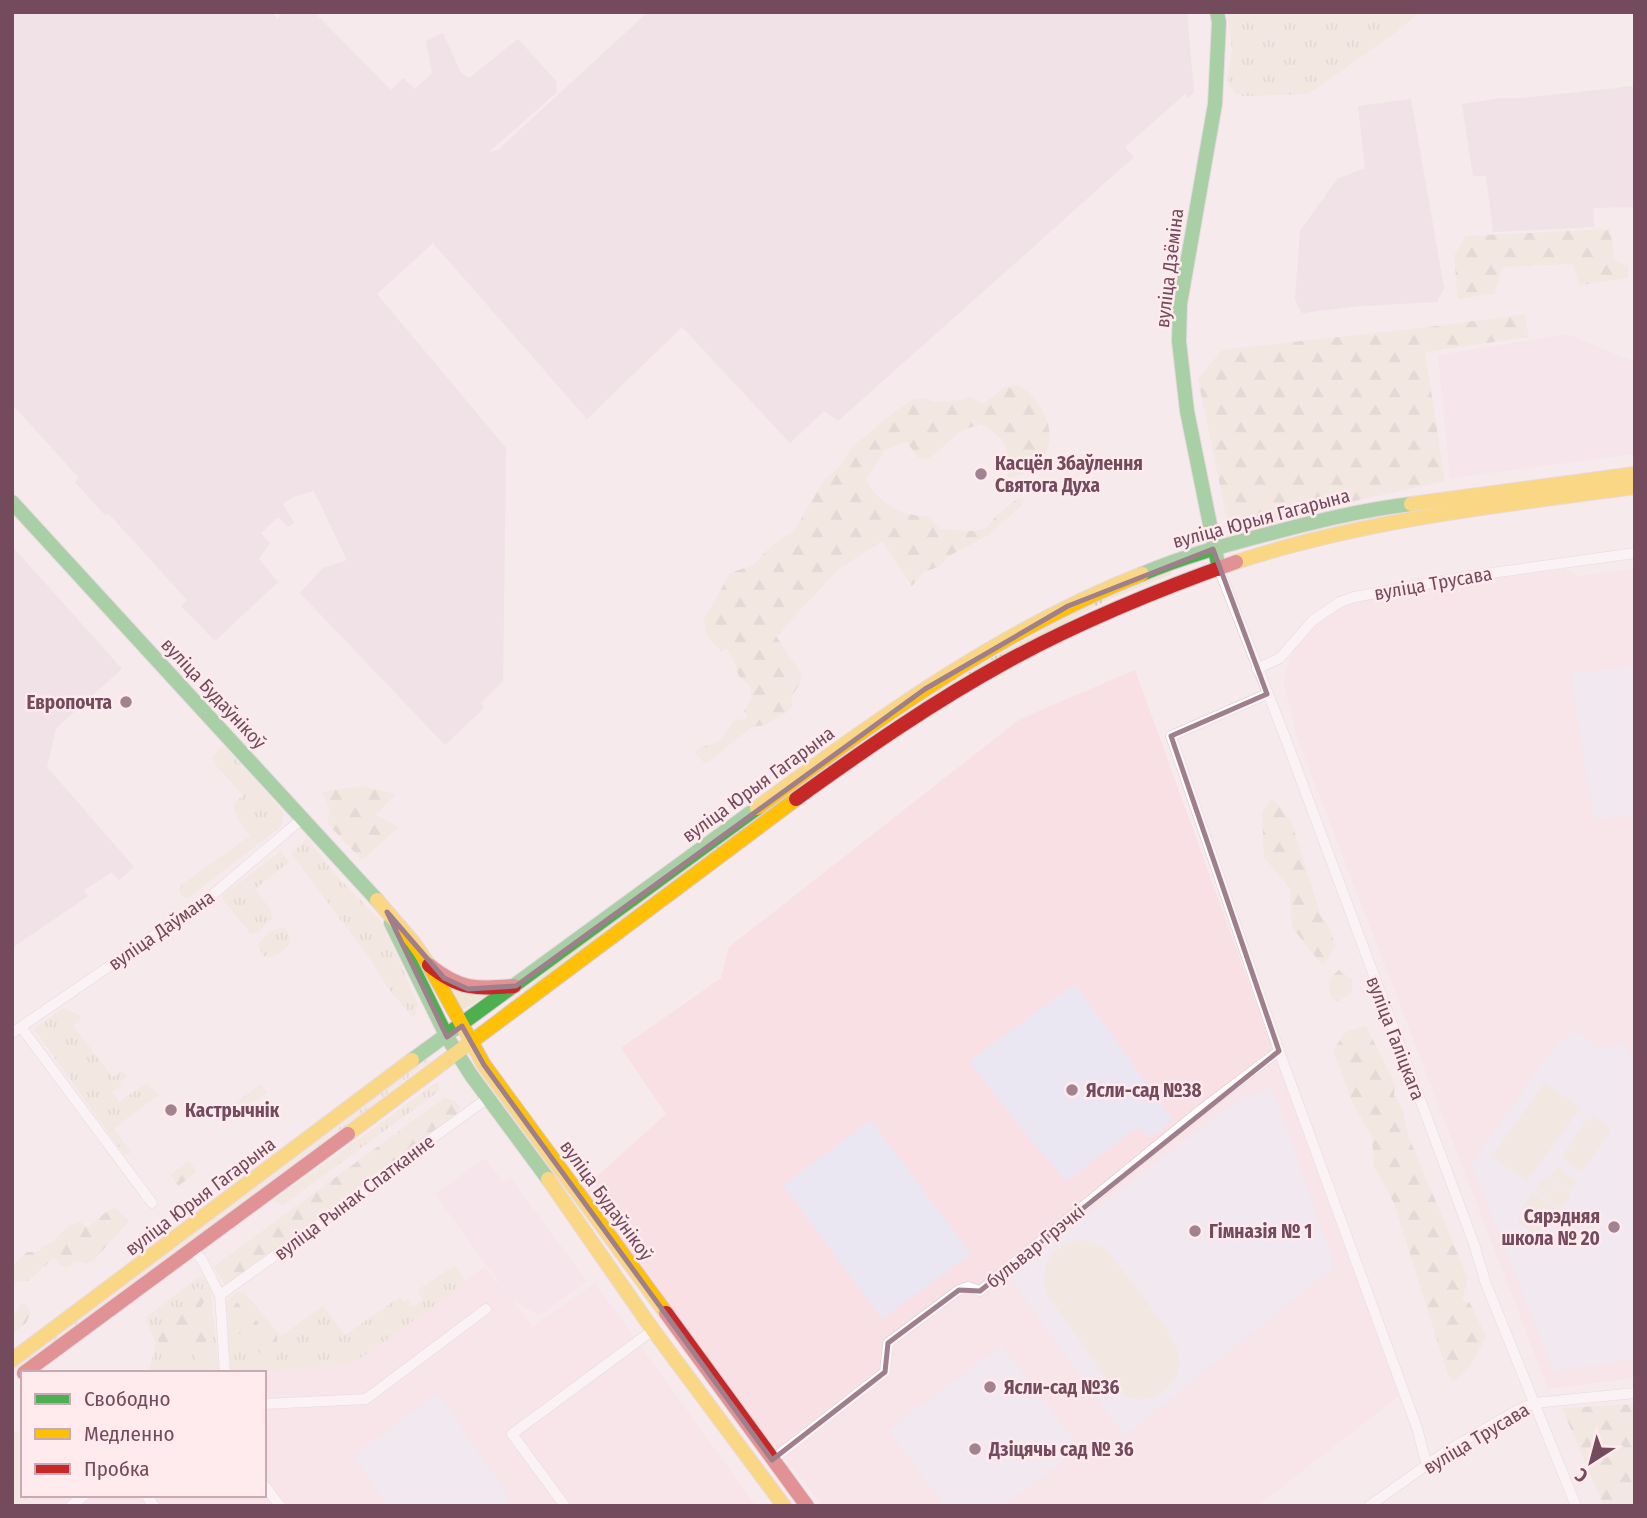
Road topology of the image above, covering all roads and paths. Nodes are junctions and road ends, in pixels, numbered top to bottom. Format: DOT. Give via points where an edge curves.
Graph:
graph roads {
  1 [pos="1217,12"];
  2 [pos="1635,474"];
  3 [pos="1635,488"];
  4 [pos="12,502"];
  5 [pos="1213,549"];
  6 [pos="1635,554"];
  7 [pos="1219,569"];
  8 [pos="1257,669"];
  9 [pos="1267,694"];
  10 [pos="303,818"];
  11 [pos="387,912"];
  12 [pos="429,964"];
  13 [pos="516,986"];
  14 [pos="461,1026"];
  15 [pos="17,1030"];
  16 [pos="447,1037"];
  17 [pos="471,1043"];
  18 [pos="1279,1051"];
  19 [pos="457,1053"];
  20 [pos="488,1098"];
  21 [pos="584,1202"];
  22 [pos="152,1203"];
  23 [pos="572,1213"];
  24 [pos="192,1248"];
  25 [pos="220,1295"];
  26 [pos="486,1309"];
  27 [pos="669,1318"];
  28 [pos="653,1330"];
  29 [pos="12,1360"];
  30 [pos="26,1371"];
  31 [pos="225,1371"];
  32 [pos="1635,1393"];
  33 [pos="1534,1403"];
  34 [pos="266,1404"];
  35 [pos="772,1460"];
  36 [pos="1427,1466"];
  37 [pos="266,1488"];
  38 [pos="280,1506"];
  39 [pos="565,1506"];
  40 [pos="785,1506"];
  41 [pos="807,1506"];
  42 [pos="1369,1506"];
  43 [pos="1576,1506"];
  1 -- 5 [label="main road, вуліца Дзёміна" via="1215,104 1180,304 1179,341"];
  2 -- 5 [label="main road, вуліца Юрыя Гагарына" via="1348,513"];
  3 -- 7 [label="main road, вуліца Юрыя Гагарына" via="1392,523 1304,542"];
  4 -- 10 [label="main road, вуліца Будаўнікоў"];
  5 -- 7 [label="main road, вуліца Дзёміна"];
  5 -- 13 [label="main road, вуліца Юрыя Гагарына" via="1161,565 1068,606 925,689"];
  6 -- 8 [label="street, вуліца Трусава" via="1353,597 1313,620 1280,659"];
  7 -- 8 [label="street, вуліца Галіцкага"];
  7 -- 17 [label="main road, вуліца Юрыя Гагарына" via="1080,624 935,704 793,801"];
  8 -- 9 [label="street, вуліца Галіцкага"];
  9 -- 18 [label="street" via="1171,736"];
  9 -- 33 [label="street, вуліца Галіцкага"];
  10 -- 11 [label="main road, вуліца Будаўнікоў"];
  10 -- 15 [label="street, вуліца Даўмана" via="210,897"];
  11 -- 12 [label="main road, вуліца Будаўнікоў"];
  11 -- 16 [label="main road, вуліца Будаўнікоў"];
  12 -- 13 [label="main road" via="444,978 468,989"];
  12 -- 14 [label="main road, вуліца Будаўнікоў"];
  13 -- 14 [label="main road, вуліца Юрыя Гагарына"];
  14 -- 16 [label="main road, вуліца Юрыя Гагарына"];
  14 -- 17 [label="main road, вуліца Будаўнікоў"];
  15 -- 22 [label="street"];
  16 -- 19 [label="main road, вуліца Будаўнікоў"];
  16 -- 29 [label="main road, вуліца Юрыя Гагарына"];
  17 -- 19 [label="main road, вуліца Юрыя Гагарына"];
  17 -- 21 [label="main road, вуліца Будаўнікоў"];
  18 -- 35 [label="street, бульвар Грэчкі" via="980,1291 959,1290 888,1343 885,1372"];
  18 -- 36 [label="street" via="1417,1427"];
  19 -- 20 [label="main road, вуліца Будаўнікоў"];
  19 -- 24 [label="main road, вуліца Юрыя Гагарына"];
  20 -- 23 [label="main road, вуліца Будаўнікоў"];
  20 -- 25 [label="street, вуліца Рынак Спатканне"];
  21 -- 23 [label="main road"];
  21 -- 27 [label="main road, вуліца Будаўнікоў"];
  23 -- 28 [label="main road, вуліца Будаўнікоў"];
  24 -- 25 [label="street"];
  24 -- 30 [label="main road, вуліца Юрыя Гагарына"];
  25 -- 31 [label="street"];
  26 -- 34 [label="street" via="366,1399"];
  27 -- 28 [label="main road"];
  27 -- 35 [label="main road, вуліца Будаўнікоў"];
  28 -- 39 [label="street" via="512,1434"];
  28 -- 40 [label="main road, вуліца Будаўнікоў"];
  32 -- 33 [label="street, вуліца Трусава"];
  33 -- 36 [label="street, вуліца Трусава"];
  33 -- 43 [label="street, вуліца Галіцкага"];
  35 -- 41 [label="main road, вуліца Будаўнікоў"];
  36 -- 42 [label="street, вуліца Трусава"];
  37 -- 38 [label="street"];
}
